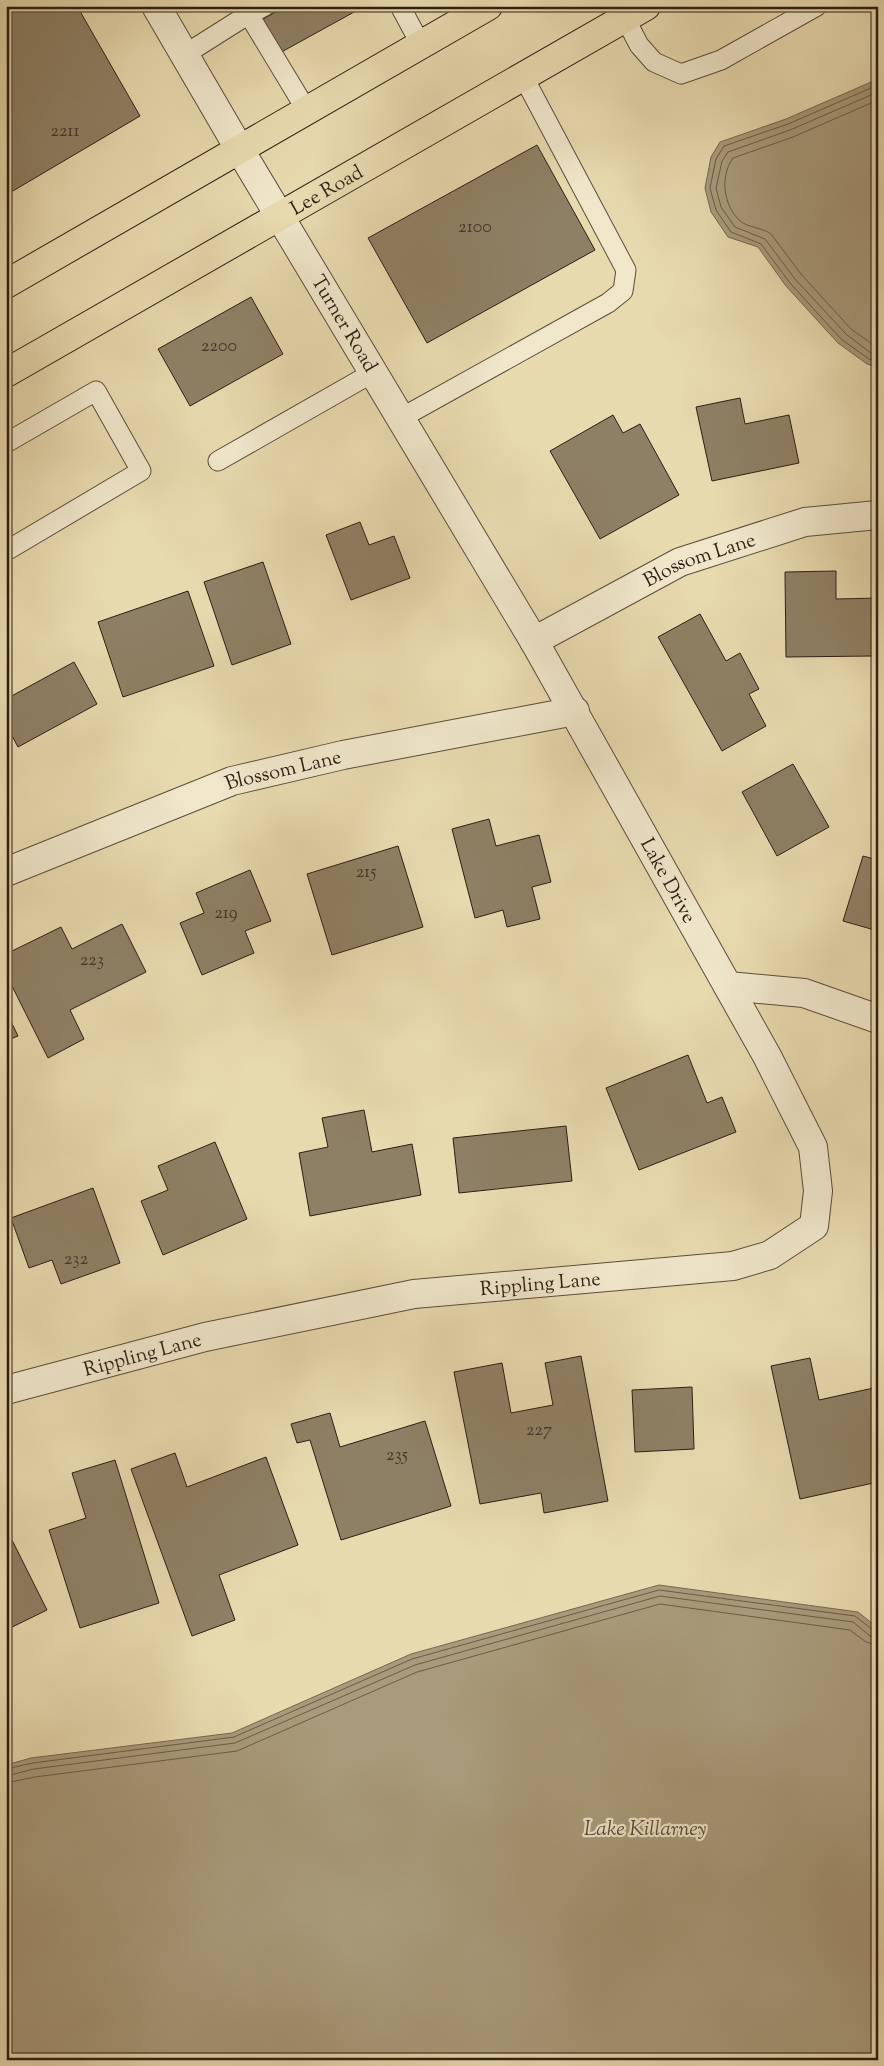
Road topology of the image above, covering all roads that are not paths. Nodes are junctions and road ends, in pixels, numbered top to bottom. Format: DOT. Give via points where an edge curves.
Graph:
graph roads {
  1 [pos="156,6"];
  2 [pos="400,6"];
  3 [pos="488,6"];
  4 [pos="817,6"];
  5 [pos="257,11"];
  6 [pos="635,12"];
  7 [pos="421,45"];
  8 [pos="184,55"];
  9 [pos="524,76"];
  10 [pos="307,111"];
  11 [pos="240,150"];
  12 [pos="280,216"];
  13 [pos="6,284"];
  14 [pos="374,372"];
  15 [pos="6,373"];
  16 [pos="402,418"];
  17 [pos="6,443"];
  18 [pos="218,461"];
  19 [pos="878,515"];
  20 [pos="6,551"];
  21 [pos="534,640"];
  22 [pos="575,711"];
  23 [pos="6,872"];
  24 [pos="728,986"];
  25 [pos="878,1019"];
  26 [pos="6,1390"];
  1 -- 8 [label="street, Turner Road"];
  2 -- 7 [label="lane"];
  3 -- 7 [label="main road"];
  4 -- 6 [label="lane" via="720,60 681,74 654,62 639,45"];
  5 -- 8 [label="lane"];
  5 -- 10 [label="lane"];
  6 -- 9 [label="main road, Lee Road"];
  7 -- 10 [label="main road"];
  8 -- 11 [label="street, Turner Road"];
  9 -- 12 [label="main road, Lee Road"];
  9 -- 16 [label="lane" via="626,270 623,291 608,304"];
  10 -- 11 [label="main road"];
  11 -- 12 [label="street, Turner Road"];
  11 -- 13 [label="main road"];
  12 -- 14 [label="street, Turner Road"];
  12 -- 15 [label="main road, Lee Road"];
  14 -- 16 [label="street, Turner Road"];
  14 -- 18 [label="lane"];
  16 -- 21 [label="street, Turner Road"];
  17 -- 20 [label="lane" via="96,391 141,471"];
  19 -- 21 [label="street, Blossom Lane" via="805,522 680,562"];
  21 -- 22 [label="street, Lake Drive"];
  22 -- 23 [label="street, Blossom Lane" via="344,755 232,782"];
  22 -- 24 [label="street, Lake Drive"];
  24 -- 25 [label="street" via="804,993"];
  24 -- 26 [label="street, Rippling Lane" via="813,1147 818,1191 814,1226 770,1255 733,1266 414,1294 205,1337"];
}
